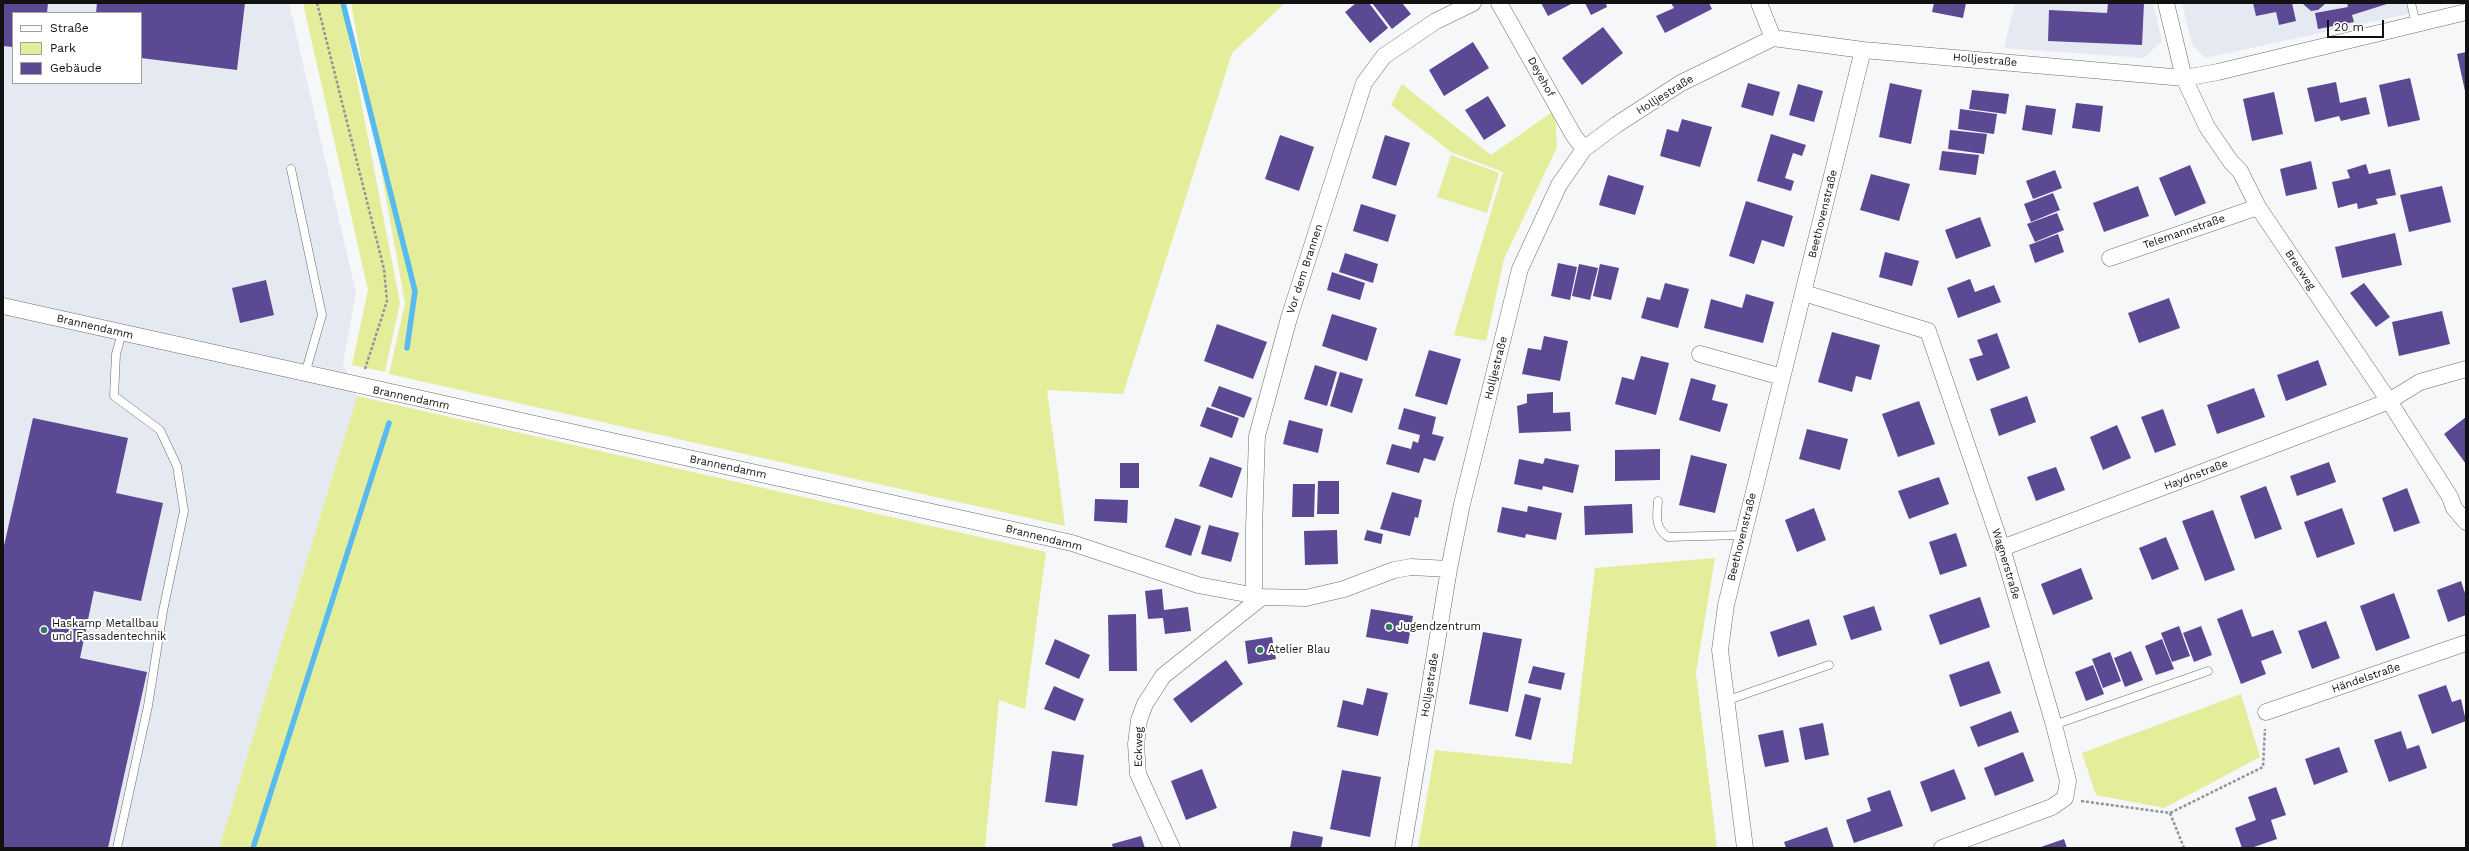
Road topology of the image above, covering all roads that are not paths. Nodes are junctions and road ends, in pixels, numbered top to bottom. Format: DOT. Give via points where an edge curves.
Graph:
graph roads {
  1 [pos="1473,3"];
  2 [pos="1500,3"];
  3 [pos="1759,3"];
  4 [pos="2166,3"];
  5 [pos="2411,3"];
  6 [pos="2466,12"];
  7 [pos="2416,24"];
  8 [pos="1773,38"];
  9 [pos="1863,50"];
  10 [pos="2184,78"];
  11 [pos="1584,149"];
  12 [pos="291,169"];
  13 [pos="2258,207"];
  14 [pos="2110,258"];
  15 [pos="1804,293"];
  16 [pos="3,306"];
  17 [pos="122,333"];
  18 [pos="1700,354"];
  19 [pos="2466,370"];
  20 [pos="305,374"];
  21 [pos="1782,377"];
  22 [pos="2389,401"];
  23 [pos="1658,500"];
  24 [pos="2466,522"];
  25 [pos="1742,535"];
  26 [pos="2002,548"];
  27 [pos="1449,569"];
  28 [pos="1258,596"];
  29 [pos="2466,643"];
  30 [pos="1829,665"];
  31 [pos="2208,671"];
  32 [pos="1728,700"];
  33 [pos="2266,712"];
  34 [pos="2054,724"];
  35 [pos="117,848"];
  36 [pos="1172,848"];
  37 [pos="1403,848"];
  38 [pos="1745,848"];
  39 [pos="1942,848"];
  1 -- 28 [label="street, Vor dem Brannen" via="1436,21 1384,56 1364,83 1289,318 1257,436 1254,529"];
  2 -- 11 [label="street, Deyehof" via="1574,136"];
  3 -- 8 [label="street"];
  4 -- 10 [label="street, Breeweg"];
  5 -- 7 [label="lane"];
  6 -- 7 [label="street, Holljestraße"];
  7 -- 10 [label="street, Holljestraße"];
  8 -- 9 [label="street, Holljestraße"];
  8 -- 11 [label="street, Holljestraße" via="1681,83"];
  9 -- 10 [label="street, Holljestraße"];
  9 -- 15 [label="street, Beethovenstraße"];
  10 -- 13 [label="street, Breeweg" via="2207,127 2240,171"];
  11 -- 27 [label="street, Holljestraße" via="1559,184 1520,269 1462,504"];
  12 -- 20 [label="lane" via="322,314"];
  13 -- 14 [label="street, Telemannstraße"];
  13 -- 22 [label="street, Breeweg"];
  15 -- 21 [label="street, Beethovenstraße"];
  15 -- 26 [label="street, Wagnerstraße" via="1928,331"];
  16 -- 17 [label="street, Brannendamm"];
  17 -- 20 [label="street, Brannendamm"];
  17 -- 35 [label="lane" via="116,354 114,396 160,430 177,466 184,511 163,611 148,706"];
  18 -- 21 [label="street"];
  19 -- 22 [label="street, Haydnstraße" via="2420,382"];
  20 -- 28 [label="street, Brannendamm" via="1072,543 1198,585"];
  21 -- 25 [label="street, Beethovenstraße"];
  22 -- 24 [label="street, Breeweg" via="2450,497 2454,508"];
  22 -- 26 [label="street, Haydnstraße"];
  23 -- 25 [label="lane" via="1656,524 1668,537"];
  25 -- 32 [label="street, Beethovenstraße" via="1726,605 1720,650"];
  26 -- 34 [label="street, Wagnerstraße"];
  27 -- 28 [label="street, Brannendamm" via="1411,567 1394,570 1344,589 1306,598"];
  27 -- 37 [label="street, Holljestraße"];
  28 -- 36 [label="street, Eckweg" via="1163,676 1151,692 1139,720 1136,744 1138,774"];
  29 -- 33 [label="street, Händelstraße"];
  30 -- 32 [label="lane"];
  31 -- 34 [label="lane"];
  32 -- 38 [label="street, Beethovenstraße"];
  34 -- 39 [label="street, Wagnerstraße" via="2068,781 2064,798 2052,807"];
}
